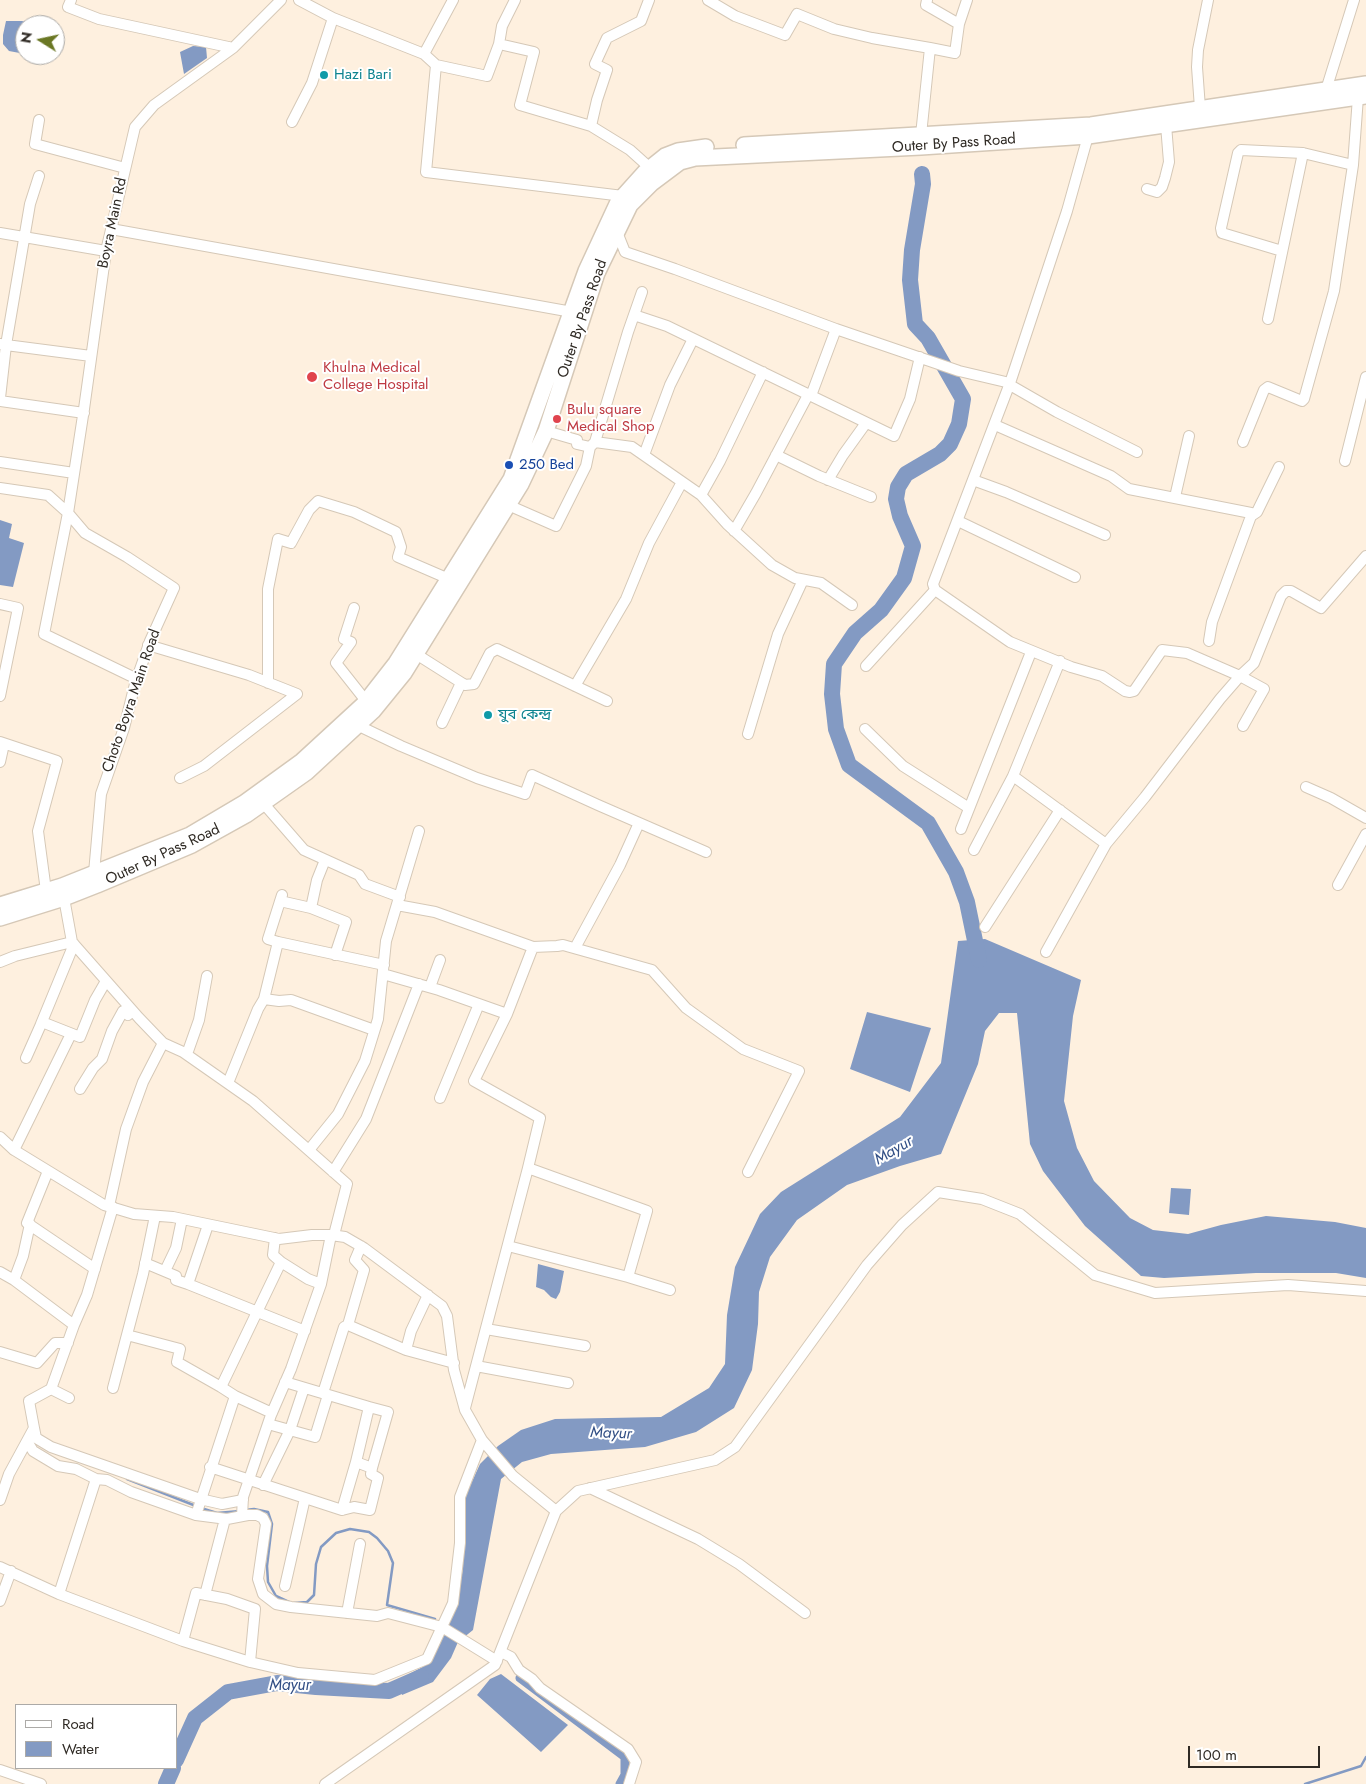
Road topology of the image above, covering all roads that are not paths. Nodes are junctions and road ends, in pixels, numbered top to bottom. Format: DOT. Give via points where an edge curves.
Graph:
graph roads {
  1 [pos="71,0"];
  2 [pos="281,0"];
  3 [pos="299,0"];
  4 [pos="454,0"];
  5 [pos="515,0"];
  6 [pos="649,0"];
  7 [pos="708,0"];
  8 [pos="926,0"];
  9 [pos="967,0"];
  10 [pos="1208,0"];
  11 [pos="1354,0"];
  12 [pos="333,18"];
  13 [pos="959,24"];
  14 [pos="499,44"];
  15 [pos="232,48"];
  16 [pos="930,48"];
  17 [pos="424,54"];
  18 [pos="436,65"];
  19 [pos="1326,90"];
  20 [pos="1363,93"];
  21 [pos="1200,108"];
  22 [pos="39,120"];
  23 [pos="292,122"];
  24 [pos="1166,125"];
  25 [pos="591,126"];
  26 [pos="921,135"];
  27 [pos="1088,136"];
  28 [pos="1303,153"];
  29 [pos="1353,165"];
  30 [pos="125,168"];
  31 [pos="650,168"];
  32 [pos="39,176"];
  33 [pos="1147,189"];
  34 [pos="623,196"];
  35 [pos="111,229"];
  36 [pos="617,232"];
  37 [pos="0,234"];
  38 [pos="26,238"];
  39 [pos="1282,251"];
  40 [pos="106,252"];
  41 [pos="642,292"];
  42 [pos="572,312"];
  43 [pos="634,315"];
  44 [pos="1268,318"];
  45 [pos="836,329"];
  46 [pos="693,339"];
  47 [pos="3,345"];
  48 [pos="91,356"];
  49 [pos="920,357"];
  50 [pos="763,372"];
  51 [pos="1366,377"];
  52 [pos="1010,384"];
  53 [pos="808,395"];
  54 [pos="0,400"];
  55 [pos="84,413"];
  56 [pos="866,423"];
  57 [pos="995,425"];
  58 [pos="546,431"];
  59 [pos="1189,436"];
  60 [pos="1243,442"];
  61 [pos="592,445"];
  62 [pos="1137,452"];
  63 [pos="644,455"];
  64 [pos="776,455"];
  65 [pos="1346,461"];
  66 [pos="0,462"];
  67 [pos="1279,467"];
  68 [pos="74,473"];
  69 [pos="828,480"];
  70 [pos="973,480"];
  71 [pos="682,482"];
  72 [pos="0,488"];
  73 [pos="701,495"];
  74 [pos="871,497"];
  75 [pos="1175,497"];
  76 [pos="508,505"];
  77 [pos="68,513"];
  78 [pos="1251,516"];
  79 [pos="958,521"];
  80 [pos="734,531"];
  81 [pos="1105,535"];
  82 [pos="1366,556"];
  83 [pos="1075,577"];
  84 [pos="449,579"];
  85 [pos="803,580"];
  86 [pos="935,590"];
  87 [pos="0,604"];
  88 [pos="852,605"];
  89 [pos="354,608"];
  90 [pos="1209,641"];
  91 [pos="148,645"];
  92 [pos="1031,652"];
  93 [pos="416,654"];
  94 [pos="1060,661"];
  95 [pos="866,666"];
  96 [pos="1240,676"];
  97 [pos="136,679"];
  98 [pos="268,683"];
  99 [pos="461,683"];
  100 [pos="574,686"];
  101 [pos="0,696"];
  102 [pos="366,701"];
  103 [pos="607,701"];
  104 [pos="442,723"];
  105 [pos="359,726"];
  106 [pos="1243,726"];
  107 [pos="865,729"];
  108 [pos="748,734"];
  109 [pos="2,743"];
  110 [pos="0,762"];
  111 [pos="1013,776"];
  112 [pos="180,778"];
  113 [pos="1306,787"];
  114 [pos="264,804"];
  115 [pos="969,808"];
  116 [pos="1060,810"];
  117 [pos="1366,818"];
  118 [pos="639,823"];
  119 [pos="961,829"];
  120 [pos="419,832"];
  121 [pos="1366,834"];
  122 [pos="1106,844"];
  123 [pos="974,850"];
  124 [pos="706,852"];
  125 [pos="325,860"];
  126 [pos="94,873"];
  127 [pos="1338,885"];
  128 [pos="46,891"];
  129 [pos="64,898"];
  130 [pos="398,901"];
  131 [pos="0,905"];
  132 [pos="310,908"];
  133 [pos="0,918"];
  134 [pos="985,927"];
  135 [pos="278,942"];
  136 [pos="73,943"];
  137 [pos="533,947"];
  138 [pos="575,948"];
  139 [pos="1046,952"];
  140 [pos="335,955"];
  141 [pos="440,960"];
  142 [pos="0,962"];
  143 [pos="383,970"];
  144 [pos="207,976"];
  145 [pos="106,981"];
  146 [pos="419,984"];
  147 [pos="430,987"];
  148 [pos="264,999"];
  149 [pos="479,1004"];
  150 [pos="132,1011"];
  151 [pos="506,1014"];
  152 [pos="41,1024"];
  153 [pos="374,1030"];
  154 [pos="71,1034"];
  155 [pos="163,1043"];
  156 [pos="187,1054"];
  157 [pos="26,1058"];
  158 [pos="228,1083"];
  159 [pos="80,1089"];
  160 [pos="440,1098"];
  161 [pos="0,1137"];
  162 [pos="14,1150"];
  163 [pos="309,1150"];
  164 [pos="528,1168"];
  165 [pos="48,1171"];
  166 [pos="333,1172"];
  167 [pos="748,1172"];
  168 [pos="111,1207"];
  169 [pos="155,1216"];
  170 [pos="182,1219"];
  171 [pos="30,1224"];
  172 [pos="208,1224"];
  173 [pos="332,1235"];
  174 [pos="275,1238"];
  175 [pos="361,1246"];
  176 [pos="508,1246"];
  177 [pos="281,1262"];
  178 [pos="145,1263"];
  179 [pos="94,1269"];
  180 [pos="165,1271"];
  181 [pos="0,1272"];
  182 [pos="628,1277"];
  183 [pos="14,1280"];
  184 [pos="188,1284"];
  185 [pos="321,1284"];
  186 [pos="670,1290"];
  187 [pos="1366,1291"];
  188 [pos="428,1295"];
  189 [pos="258,1311"];
  190 [pos="74,1325"];
  191 [pos="348,1325"];
  192 [pos="486,1329"];
  193 [pos="305,1331"];
  194 [pos="127,1335"];
  195 [pos="68,1343"];
  196 [pos="585,1346"];
  197 [pos="406,1350"];
  198 [pos="0,1352"];
  199 [pos="454,1363"];
  200 [pos="476,1366"];
  201 [pos="285,1382"];
  202 [pos="568,1383"];
  203 [pos="221,1387"];
  204 [pos="113,1388"];
  205 [pos="304,1388"];
  206 [pos="51,1389"];
  207 [pos="326,1394"];
  208 [pos="236,1396"];
  209 [pos="69,1398"];
  210 [pos="369,1407"];
  211 [pos="465,1410"];
  212 [pos="272,1413"];
  213 [pos="268,1424"];
  214 [pos="34,1428"];
  215 [pos="290,1430"];
  216 [pos="27,1441"];
  217 [pos="486,1443"];
  218 [pos="356,1462"];
  219 [pos="210,1467"];
  220 [pos="372,1468"];
  221 [pos="96,1479"];
  222 [pos="249,1481"];
  223 [pos="263,1485"];
  224 [pos="590,1488"];
  225 [pos="305,1498"];
  226 [pos="0,1500"];
  227 [pos="199,1501"];
  228 [pos="243,1501"];
  229 [pos="342,1510"];
  230 [pos="556,1511"];
  231 [pos="196,1515"];
  232 [pos="242,1516"];
  233 [pos="225,1519"];
  234 [pos="360,1544"];
  235 [pos="0,1566"];
  236 [pos="11,1571"];
  237 [pos="286,1586"];
  238 [pos="59,1594"];
  239 [pos="206,1595"];
  240 [pos="0,1601"];
  241 [pos="347,1613"];
  242 [pos="805,1613"];
  243 [pos="443,1628"];
  244 [pos="182,1641"];
  245 [pos="499,1656"];
  246 [pos="250,1662"];
  247 [pos="0,1770"];
  248 [pos="41,1784"];
  249 [pos="325,1784"];
  250 [pos="628,1784"];
  1 -- 15 [label="street" via="68,8 99,19"];
  2 -- 15 [label="street, Boyra Main Rd"];
  3 -- 12 [label="street"];
  4 -- 17 [label="street"];
  5 -- 14 [label="street" via="502,26"];
  6 -- 25 [label="street" via="641,21 606,38 596,64 607,70"];
  7 -- 16 [label="street" via="735,16 785,35 797,14 834,29"];
  8 -- 13 [label="street" via="926,5"];
  9 -- 13 [label="street"];
  10 -- 21 [label="street" via="1198,50"];
  11 -- 19 [label="street"];
  12 -- 17 [label="street"];
  12 -- 23 [label="street" via="312,83"];
  13 -- 16 [label="street" via="955,53"];
  14 -- 18 [label="street" via="487,76"];
  14 -- 25 [label="street" via="534,52 520,105"];
  15 -- 30 [label="street, Boyra Main Rd" via="154,106 135,127"];
  16 -- 26 [label="street"];
  17 -- 18 [label="street"];
  18 -- 34 [label="street" via="426,172"];
  19 -- 20 [label="main road, Outer By Pass Road"];
  19 -- 21 [label="main road, Outer By Pass Road"];
  20 -- 24 [label="main road, Outer By Pass Road"];
  20 -- 29 [label="street"];
  21 -- 26 [label="main road, Outer By Pass Road" via="1090,125"];
  22 -- 30 [label="street" via="34,144"];
  24 -- 27 [label="main road, Outer By Pass Road"];
  24 -- 33 [label="street" via="1169,162 1165,178 1157,192"];
  25 -- 31 [label="street" via="630,150"];
  26 -- 31 [label="main road, Outer By Pass Road" via="695,148 665,156"];
  27 -- 36 [label="main road, Outer By Pass Road" via="695,158 680,162 652,183 630,205"];
  27 -- 52 [label="street"];
  28 -- 29 [label="street"];
  28 -- 39 [label="street"];
  28 -- 39 [label="street" via="1238,152 1221,228 1222,233"];
  29 -- 60 [label="street" via="1334,291 1304,399 1302,401 1268,387"];
  30 -- 35 [label="street, Boyra Main Rd"];
  31 -- 34 [label="main road, Outer By Pass Road"];
  32 -- 38 [label="street" via="30,204"];
  34 -- 42 [label="main road, Outer By Pass Road" via="586,271"];
  35 -- 40 [label="street, Boyra Main Rd"];
  35 -- 42 [label="street"];
  36 -- 45 [label="street" via="625,252"];
  36 -- 58 [label="main road, Outer By Pass Road" via="597,274"];
  37 -- 38 [label="street"];
  38 -- 40 [label="street"];
  38 -- 47 [label="street"];
  39 -- 44 [label="street"];
  40 -- 48 [label="street, Boyra Main Rd"];
  41 -- 43 [label="street"];
  42 -- 84 [label="main road, Outer By Pass Road" via="510,479"];
  43 -- 46 [label="street"];
  43 -- 61 [label="street"];
  45 -- 49 [label="street"];
  45 -- 53 [label="street" via="812,393"];
  46 -- 50 [label="street"];
  46 -- 63 [label="street" via="670,385"];
  47 -- 48 [label="street"];
  47 -- 54 [label="street"];
  48 -- 55 [label="street, Boyra Main Rd"];
  49 -- 52 [label="street"];
  49 -- 56 [label="street" via="910,399 894,436"];
  50 -- 53 [label="street"];
  50 -- 73 [label="street"];
  51 -- 65 [label="street"];
  52 -- 57 [label="street"];
  52 -- 62 [label="street"];
  53 -- 56 [label="street"];
  53 -- 64 [label="street"];
  54 -- 55 [label="street"];
  55 -- 68 [label="street, Boyra Main Rd"];
  56 -- 69 [label="street"];
  57 -- 70 [label="street"];
  57 -- 75 [label="street" via="1111,476 1129,489"];
  58 -- 61 [label="street" via="577,440 577,444"];
  58 -- 76 [label="main road, Outer By Pass Road"];
  59 -- 75 [label="street"];
  61 -- 63 [label="street" via="632,447"];
  61 -- 76 [label="street" via="586,466 556,526"];
  63 -- 71 [label="street"];
  64 -- 69 [label="street"];
  64 -- 80 [label="street"];
  66 -- 68 [label="street"];
  67 -- 78 [label="street" via="1260,507"];
  68 -- 77 [label="street, Boyra Main Rd"];
  69 -- 74 [label="street"];
  70 -- 79 [label="street"];
  70 -- 81 [label="street"];
  71 -- 73 [label="street"];
  71 -- 100 [label="street" via="648,543 626,599"];
  72 -- 77 [label="street, Choto Boyra Main Road" via="48,495"];
  73 -- 80 [label="street"];
  75 -- 78 [label="street" via="1251,513"];
  76 -- 93 [label="main road, Outer By Pass Road"];
  77 -- 91 [label="street, Choto Boyra Main Road" via="85,533 174,588"];
  77 -- 97 [label="street, Boyra Main Rd" via="44,634"];
  78 -- 90 [label="street" via="1212,622"];
  79 -- 83 [label="street"];
  79 -- 86 [label="street" via="933,584"];
  80 -- 85 [label="street" via="772,564"];
  82 -- 96 [label="street" via="1321,608 1286,591 1281,596 1254,663"];
  84 -- 98 [label="street" via="398,557 401,547 396,532 354,512 318,501 309,510 291,543 278,539 268,589"];
  84 -- 102 [label="main road, Outer By Pass Road" via="396,663"];
  85 -- 88 [label="street" via="821,583"];
  85 -- 108 [label="street" via="778,634"];
  86 -- 92 [label="street" via="1010,642"];
  86 -- 95 [label="street"];
  87 -- 101 [label="street" via="18,608"];
  89 -- 102 [label="street" via="344,639 351,642 336,662"];
  91 -- 97 [label="street, Choto Boyra Main Road"];
  91 -- 98 [label="street"];
  92 -- 94 [label="street"];
  92 -- 115 [label="street"];
  93 -- 99 [label="street"];
  93 -- 105 [label="main road, Outer By Pass Road"];
  94 -- 96 [label="street" via="1102,676 1130,692 1134,691 1162,650 1187,653"];
  94 -- 111 [label="street"];
  96 -- 106 [label="street" via="1264,690"];
  96 -- 122 [label="street"];
  97 -- 126 [label="street, Choto Boyra Main Road" via="124,728 101,794"];
  98 -- 112 [label="street" via="297,694 204,766"];
  99 -- 100 [label="street" via="474,684 490,653 497,649"];
  99 -- 104 [label="street"];
  100 -- 103 [label="street"];
  102 -- 126 [label="main road, Outer By Pass Road" via="302,761 244,803 190,835"];
  105 -- 114 [label="main road, Outer By Pass Road" via="307,772"];
  105 -- 118 [label="street" via="478,778 525,794 532,775"];
  107 -- 115 [label="street" via="903,766"];
  109 -- 110 [label="street"];
  109 -- 128 [label="street" via="57,761 38,831"];
  111 -- 116 [label="street"];
  111 -- 123 [label="street"];
  113 -- 117 [label="street"];
  114 -- 125 [label="street" via="304,850"];
  114 -- 129 [label="main road, Outer By Pass Road" via="192,846"];
  115 -- 119 [label="street"];
  116 -- 122 [label="street"];
  116 -- 134 [label="street"];
  118 -- 124 [label="street"];
  118 -- 138 [label="street"];
  120 -- 130 [label="street"];
  121 -- 127 [label="street"];
  122 -- 139 [label="street"];
  125 -- 130 [label="street" via="359,875 365,884"];
  125 -- 132 [label="street"];
  126 -- 128 [label="main road, Outer By Pass Road"];
  128 -- 131 [label="main road, Outer By Pass Road"];
  129 -- 133 [label="main road, Outer By Pass Road"];
  129 -- 136 [label="street"];
  130 -- 137 [label="street"];
  130 -- 143 [label="street" via="386,941"];
  132 -- 135 [label="street" via="281,898 268,939"];
  132 -- 140 [label="street" via="346,922"];
  135 -- 140 [label="street"];
  135 -- 148 [label="street"];
  136 -- 142 [label="street"];
  136 -- 145 [label="street"];
  136 -- 152 [label="street"];
  137 -- 138 [label="street" via="563,945"];
  137 -- 151 [label="street"];
  138 -- 167 [label="street" via="652,970 686,1008 743,1049 799,1071"];
  140 -- 143 [label="street"];
  141 -- 147 [label="street"];
  143 -- 146 [label="street"];
  143 -- 153 [label="street"];
  144 -- 156 [label="street"];
  145 -- 150 [label="street"];
  145 -- 154 [label="street" via="80,1037"];
  146 -- 147 [label="street"];
  146 -- 166 [label="street" via="366,1119"];
  147 -- 149 [label="street"];
  148 -- 153 [label="street" via="290,1000"];
  148 -- 158 [label="street"];
  149 -- 151 [label="street"];
  149 -- 160 [label="street"];
  150 -- 155 [label="street"];
  150 -- 159 [label="street" via="128,1015 123,1011 102,1059 92,1068"];
  151 -- 164 [label="street" via="474,1081 540,1118"];
  152 -- 154 [label="street"];
  152 -- 157 [label="street"];
  153 -- 163 [label="street" via="365,1061 338,1114"];
  154 -- 162 [label="street"];
  155 -- 156 [label="street"];
  155 -- 168 [label="street" via="142,1082 126,1129"];
  156 -- 158 [label="street"];
  158 -- 163 [label="street"];
  161 -- 162 [label="street"];
  162 -- 165 [label="street"];
  163 -- 166 [label="street"];
  164 -- 176 [label="street"];
  164 -- 182 [label="street" via="647,1211"];
  165 -- 168 [label="street"];
  165 -- 171 [label="street" via="27,1223"];
  166 -- 173 [label="street" via="347,1184"];
  168 -- 169 [label="street"];
  168 -- 179 [label="street"];
  169 -- 170 [label="street"];
  169 -- 178 [label="street"];
  170 -- 172 [label="street"];
  170 -- 180 [label="street" via="176,1248"];
  171 -- 179 [label="street"];
  171 -- 183 [label="street"];
  172 -- 174 [label="street"];
  172 -- 184 [label="street"];
  173 -- 174 [label="street"];
  173 -- 175 [label="street" via="345,1237"];
  173 -- 185 [label="street"];
  174 -- 177 [label="street" via="273,1255"];
  175 -- 188 [label="street"];
  175 -- 191 [label="street" via="355,1260 364,1270"];
  176 -- 182 [label="street"];
  176 -- 192 [label="street"];
  177 -- 185 [label="street"];
  177 -- 189 [label="street"];
  178 -- 180 [label="street"];
  178 -- 194 [label="street"];
  179 -- 190 [label="street"];
  180 -- 184 [label="street"];
  181 -- 183 [label="street"];
  182 -- 186 [label="street"];
  183 -- 190 [label="street"];
  184 -- 189 [label="street"];
  185 -- 193 [label="street"];
  187 -- 224 [label="street" via="1288,1285 1155,1293 1095,1275 1020,1214 982,1198 938,1192 902,1225 867,1265 735,1446 715,1460"];
  188 -- 197 [label="street"];
  188 -- 199 [label="street" via="442,1306 447,1316"];
  189 -- 193 [label="street"];
  189 -- 203 [label="street"];
  190 -- 195 [label="street"];
  191 -- 197 [label="street"];
  191 -- 207 [label="street" via="344,1327"];
  192 -- 196 [label="street"];
  192 -- 200 [label="street"];
  193 -- 201 [label="street"];
  194 -- 203 [label="street" via="180,1349 177,1362"];
  194 -- 204 [label="street"];
  195 -- 198 [label="street" via="56,1343 37,1362"];
  195 -- 206 [label="street"];
  197 -- 199 [label="street"];
  199 -- 211 [label="street"];
  200 -- 202 [label="street"];
  200 -- 211 [label="street"];
  201 -- 205 [label="street"];
  201 -- 212 [label="street"];
  203 -- 208 [label="street"];
  205 -- 207 [label="street"];
  205 -- 215 [label="street"];
  206 -- 209 [label="street"];
  206 -- 214 [label="street" via="29,1401"];
  207 -- 210 [label="street"];
  207 -- 215 [label="street" via="315,1437"];
  208 -- 212 [label="street"];
  208 -- 219 [label="street"];
  210 -- 218 [label="street"];
  210 -- 220 [label="street" via="388,1412"];
  211 -- 217 [label="street"];
  212 -- 213 [label="street"];
  213 -- 215 [label="street"];
  213 -- 222 [label="street"];
  214 -- 216 [label="street"];
  214 -- 227 [label="street" via="36,1438 51,1447"];
  215 -- 223 [label="street"];
  216 -- 221 [label="street" via="33,1451 58,1466 76,1469"];
  216 -- 226 [label="street" via="9,1474"];
  217 -- 230 [label="street" via="514,1476"];
  217 -- 243 [label="street" via="460,1497 460,1543 453,1603"];
  218 -- 220 [label="street"];
  218 -- 229 [label="street"];
  219 -- 222 [label="street"];
  219 -- 227 [label="street"];
  220 -- 229 [label="street" via="371,1474 378,1478 370,1510 354,1507"];
  221 -- 231 [label="street" via="107,1480"];
  221 -- 238 [label="street"];
  222 -- 223 [label="street"];
  222 -- 228 [label="street"];
  223 -- 225 [label="street"];
  224 -- 230 [label="street" via="578,1491"];
  224 -- 242 [label="street" via="698,1539 739,1564"];
  225 -- 229 [label="street"];
  225 -- 237 [label="street"];
  227 -- 228 [label="street" via="222,1504"];
  227 -- 231 [label="street"];
  228 -- 232 [label="street"];
  230 -- 245 [label="street"];
  231 -- 233 [label="street"];
  232 -- 233 [label="street"];
  232 -- 241 [label="street" via="257,1515 266,1524 258,1579 263,1594 276,1604"];
  233 -- 239 [label="street"];
  234 -- 241 [label="street"];
  235 -- 236 [label="street"];
  236 -- 238 [label="street"];
  236 -- 240 [label="street"];
  238 -- 244 [label="street"];
  239 -- 244 [label="street" via="196,1593"];
  239 -- 246 [label="street" via="255,1609"];
  241 -- 243 [label="street" via="377,1616 388,1613"];
  243 -- 245 [label="street"];
  243 -- 246 [label="street" via="427,1660 375,1680 298,1673"];
  244 -- 246 [label="street"];
  245 -- 249 [label="street" via="495,1665"];
  245 -- 250 [label="street" via="511,1657 519,1670 540,1688 628,1749 636,1762"];
  247 -- 248 [label="street"];
}
